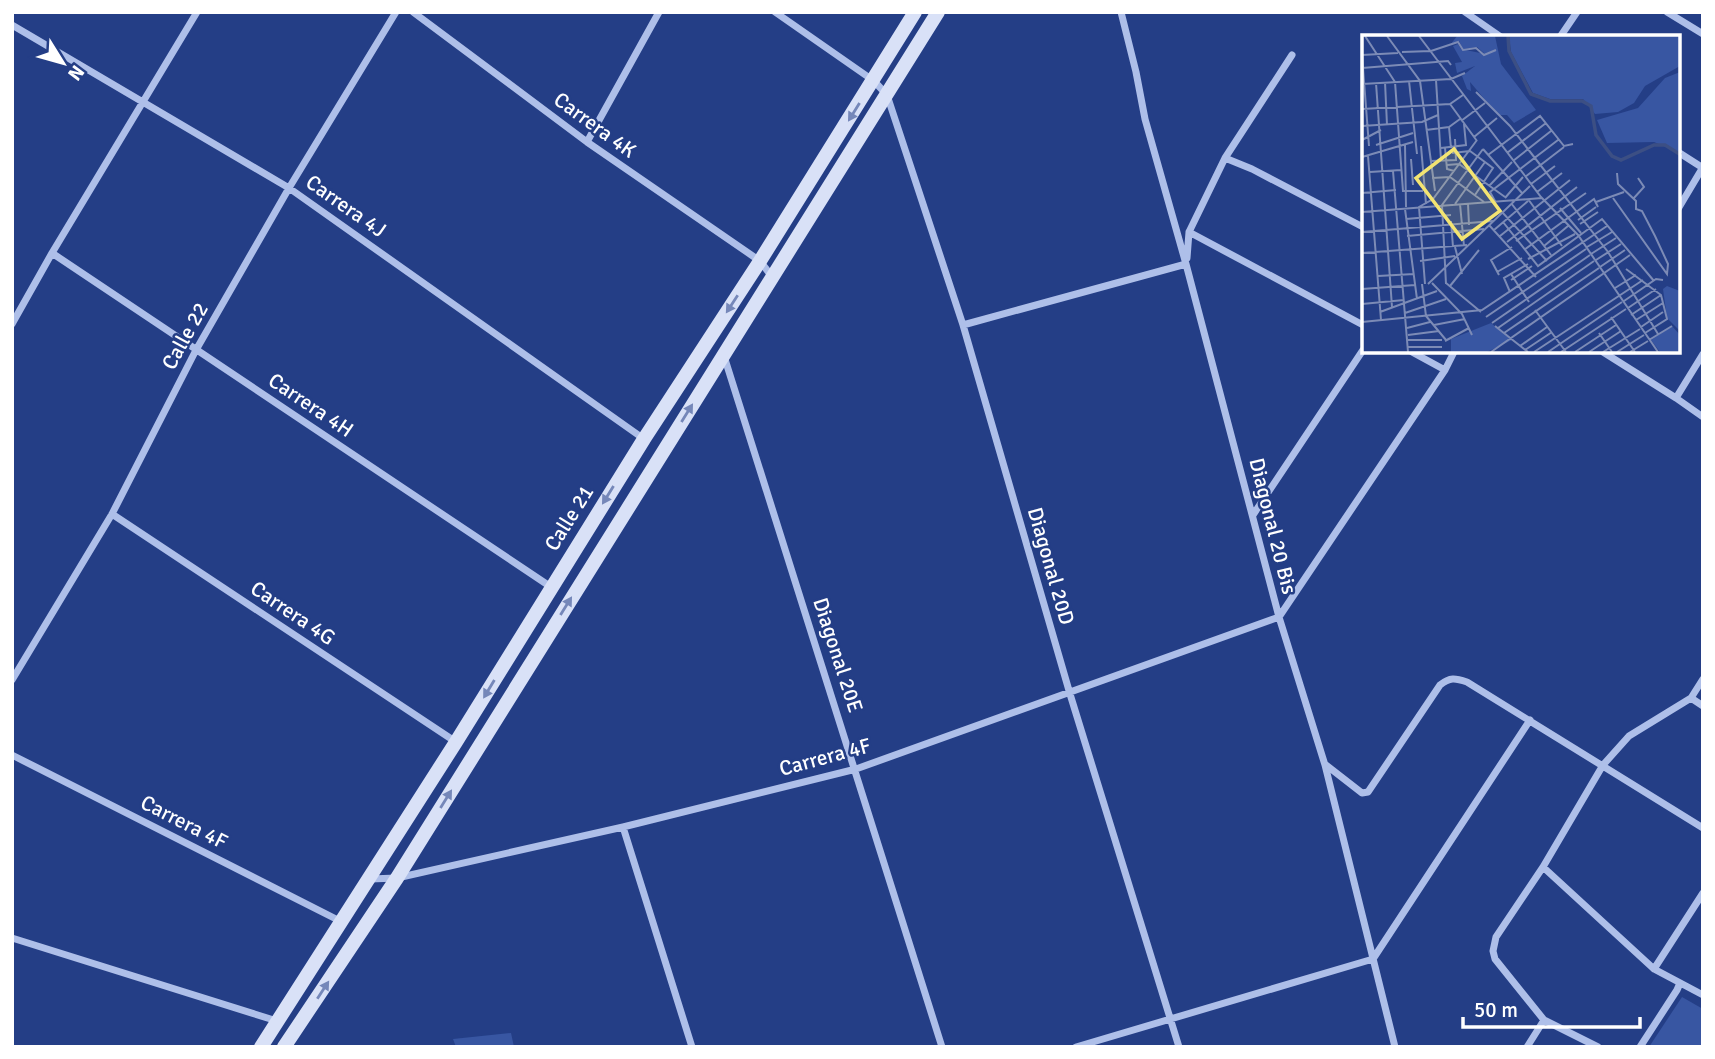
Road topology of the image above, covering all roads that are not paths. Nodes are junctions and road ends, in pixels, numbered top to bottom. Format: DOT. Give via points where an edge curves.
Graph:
graph roads {
  1 [pos="197,12"];
  2 [pos="396,12"];
  3 [pos="413,12"];
  4 [pos="659,12"];
  5 [pos="775,12"];
  6 [pos="915,12"];
  7 [pos="938,12"];
  8 [pos="1121,12"];
  9 [pos="1465,12"];
  10 [pos="1577,12"];
  11 [pos="1667,12"];
  12 [pos="12,25"];
  13 [pos="1703,34"];
  14 [pos="1498,35"];
  15 [pos="1561,35"];
  16 [pos="1292,55"];
  17 [pos="874,81"];
  18 [pos="887,95"];
  19 [pos="143,101"];
  20 [pos="586,142"];
  21 [pos="1680,153"];
  22 [pos="1225,158"];
  23 [pos="1703,167"];
  24 [pos="289,188"];
  25 [pos="1680,206"];
  26 [pos="1362,226"];
  27 [pos="1189,232"];
  28 [pos="51,253"];
  29 [pos="760,261"];
  30 [pos="1186,264"];
  31 [pos="773,278"];
  32 [pos="12,324"];
  33 [pos="1362,324"];
  34 [pos="963,325"];
  35 [pos="197,350"];
  36 [pos="1362,352"];
  37 [pos="723,354"];
  38 [pos="1416,354"];
  39 [pos="1453,354"];
  40 [pos="1605,354"];
  41 [pos="1703,354"];
  42 [pos="1445,370"];
  43 [pos="1676,398"];
  44 [pos="1703,417"];
  45 [pos="644,439"];
  46 [pos="112,514"];
  47 [pos="1253,515"];
  48 [pos="551,587"];
  49 [pos="1279,617"];
  50 [pos="1703,679"];
  51 [pos="12,680"];
  52 [pos="1070,694"];
  53 [pos="1690,698"];
  54 [pos="1703,706"];
  55 [pos="1530,720"];
  56 [pos="456,742"];
  57 [pos="12,755"];
  58 [pos="1325,765"];
  59 [pos="1603,765"];
  60 [pos="856,769"];
  61 [pos="623,827"];
  62 [pos="1703,828"];
  63 [pos="1543,867"];
  64 [pos="397,878"];
  65 [pos="367,879"];
  66 [pos="1703,893"];
  67 [pos="340,921"];
  68 [pos="12,938"];
  69 [pos="1373,958"];
  70 [pos="1654,969"];
  71 [pos="1680,982"];
  72 [pos="1703,995"];
  73 [pos="1170,1017"];
  74 [pos="1544,1020"];
  75 [pos="276,1021"];
  76 [pos="261,1047"];
  77 [pos="284,1047"];
  78 [pos="692,1047"];
  79 [pos="942,1047"];
  80 [pos="1076,1047"];
  81 [pos="1179,1047"];
  82 [pos="1395,1047"];
  83 [pos="1527,1047"];
  84 [pos="1598,1047"];
  85 [pos="1640,1047"];
  1 -- 19 [label="street"];
  2 -- 24 [label="street, Calle 22"];
  3 -- 20 [label="street, Carrera 4K"];
  4 -- 20 [label="street"];
  5 -- 17 [label="street"];
  6 -- 17 [label="main road, Calle 21"];
  7 -- 18 [label="main road"];
  8 -- 30 [label="street, Diagonal 20 Bis"];
  9 -- 14 [label="street"];
  10 -- 15 [label="street"];
  11 -- 13 [label="street"];
  12 -- 19 [label="street, Carrera 4J"];
  16 -- 22 [label="street"];
  17 -- 18 [label="street"];
  17 -- 29 [label="main road, Calle 21, one-way"];
  18 -- 31 [label="main road"];
  18 -- 34 [label="street, Diagonal 20D"];
  19 -- 24 [label="street, Carrera 4J"];
  19 -- 28 [label="street"];
  20 -- 29 [label="street, Carrera 4K"];
  21 -- 23 [label="street"];
  22 -- 26 [label="street"];
  22 -- 27 [label="street"];
  23 -- 25 [label="street"];
  24 -- 35 [label="street, Calle 22"];
  24 -- 45 [label="street, Carrera 4J"];
  27 -- 30 [label="street"];
  27 -- 33 [label="street"];
  28 -- 32 [label="street"];
  28 -- 35 [label="street, Carrera 4H"];
  29 -- 31 [label="street, Carrera 4K"];
  29 -- 45 [label="main road, Calle 21, one-way"];
  30 -- 34 [label="street"];
  30 -- 47 [label="street, Diagonal 20 Bis"];
  31 -- 37 [label="main road"];
  34 -- 52 [label="street, Diagonal 20D"];
  35 -- 46 [label="street, Calle 22"];
  35 -- 48 [label="street, Carrera 4H"];
  36 -- 47 [label="street"];
  37 -- 60 [label="street, Diagonal 20E"];
  64 -- 37 [label="main road, one-way"];
  38 -- 42 [label="street"];
  39 -- 42 [label="street"];
  40 -- 43 [label="street"];
  41 -- 43 [label="street"];
  42 -- 49 [label="street"];
  43 -- 44 [label="street"];
  45 -- 48 [label="main road, Calle 21, one-way"];
  46 -- 51 [label="street, Calle 22"];
  46 -- 56 [label="street, Carrera 4G"];
  47 -- 49 [label="street, Diagonal 20 Bis"];
  48 -- 56 [label="main road, Calle 21, one-way"];
  49 -- 52 [label="street, Carrera 4F"];
  49 -- 58 [label="street, Diagonal 20 Bis"];
  50 -- 53 [label="street"];
  52 -- 60 [label="street, Carrera 4F"];
  52 -- 73 [label="street, Diagonal 20D"];
  53 -- 54 [label="street"];
  53 -- 59 [label="street" via="1629,736"];
  55 -- 58 [label="street" via="1466,682 1447,679 1371,789 1362,793"];
  55 -- 59 [label="street"];
  55 -- 69 [label="street"];
  56 -- 65 [label="main road, Calle 21"];
  57 -- 67 [label="street, Carrera 4F"];
  58 -- 69 [label="street, Diagonal 20 Bis"];
  59 -- 62 [label="street"];
  59 -- 63 [label="street"];
  60 -- 61 [label="street, Carrera 4F"];
  60 -- 79 [label="street, Diagonal 20E"];
  61 -- 64 [label="street, Carrera 4F"];
  61 -- 78 [label="street"];
  63 -- 70 [label="street"];
  63 -- 74 [label="street" via="1496,937 1493,951"];
  64 -- 65 [label="street, Carrera 4F"];
  77 -- 64 [label="main road, one-way"];
  65 -- 67 [label="main road, Calle 21"];
  66 -- 70 [label="street"];
  67 -- 75 [label="main road, Calle 21"];
  68 -- 75 [label="street"];
  69 -- 73 [label="street"];
  69 -- 82 [label="street, Diagonal 20 Bis"];
  70 -- 71 [label="street"];
  71 -- 72 [label="street"];
  71 -- 85 [label="street"];
  73 -- 80 [label="street"];
  73 -- 81 [label="street, Diagonal 20D"];
  74 -- 83 [label="street"];
  74 -- 84 [label="street"];
  75 -- 76 [label="main road, Calle 21"];
}
